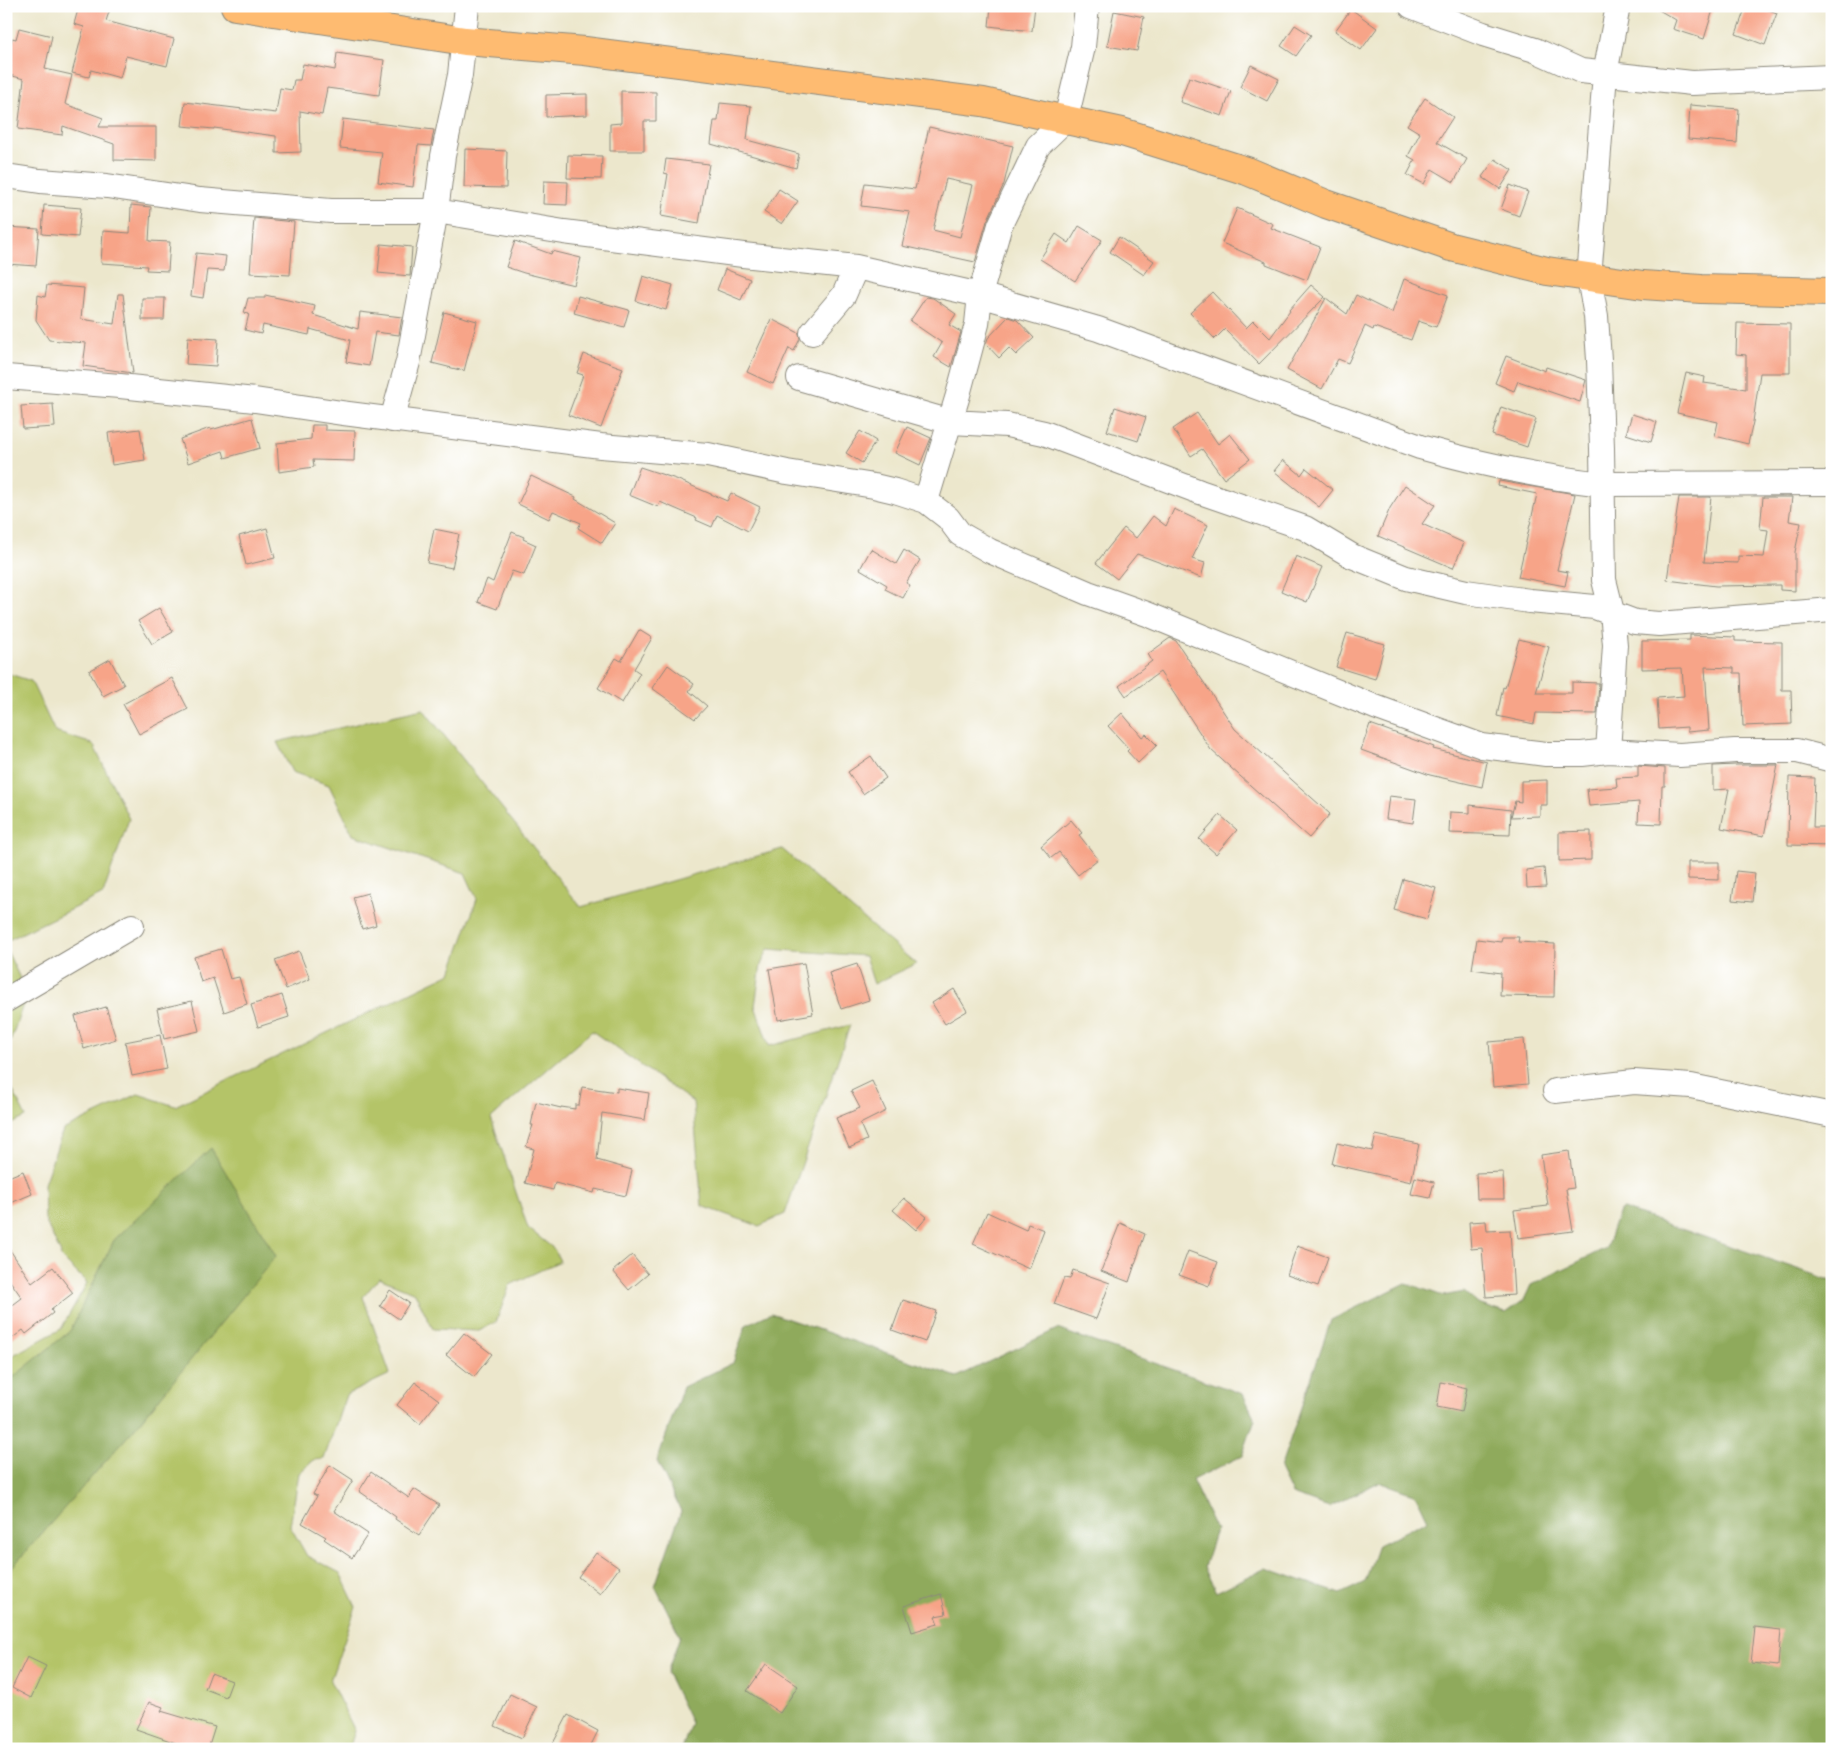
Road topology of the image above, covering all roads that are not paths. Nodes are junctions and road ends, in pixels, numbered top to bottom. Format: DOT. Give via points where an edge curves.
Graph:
graph roads {
  1 [pos="235,6"];
  2 [pos="467,6"];
  3 [pos="1087,6"];
  4 [pos="1411,6"];
  5 [pos="1618,6"];
  6 [pos="465,41"];
  7 [pos="1604,74"];
  8 [pos="1832,77"];
  9 [pos="1066,119"];
  10 [pos="6,176"];
  11 [pos="436,211"];
  12 [pos="856,267"];
  13 [pos="1588,278"];
  14 [pos="1832,292"];
  15 [pos="980,295"];
  16 [pos="812,334"];
  17 [pos="6,377"];
  18 [pos="799,378"];
  19 [pos="392,420"];
  20 [pos="951,422"];
  21 [pos="1832,483"];
  22 [pos="1603,484"];
  23 [pos="926,501"];
  24 [pos="1832,610"];
  25 [pos="1612,612"];
  26 [pos="1608,751"];
  27 [pos="1832,760"];
  28 [pos="132,926"];
  29 [pos="6,1000"];
  30 [pos="1555,1091"];
  31 [pos="1832,1115"];
  1 -- 6 [label="main road"];
  2 -- 6 [label="street"];
  3 -- 9 [label="street" via="1083,47"];
  4 -- 7 [label="street" via="1535,50 1582,71"];
  5 -- 7 [label="street"];
  6 -- 9 [label="main road" via="722,67 983,102"];
  6 -- 11 [label="street"];
  7 -- 8 [label="street" via="1692,83"];
  7 -- 13 [label="street"];
  9 -- 13 [label="main road" via="1122,132 1247,171 1326,204 1451,247"];
  9 -- 15 [label="street" via="1038,146 1000,225"];
  10 -- 11 [label="street" via="200,200 331,211"];
  11 -- 12 [label="street" via="564,232"];
  11 -- 19 [label="street" via="408,362"];
  12 -- 15 [label="street"];
  12 -- 16 [label="street" via="844,295"];
  13 -- 14 [label="main road" via="1701,289"];
  13 -- 22 [label="street" via="1596,316"];
  15 -- 20 [label="street" via="977,324"];
  15 -- 22 [label="street" via="1098,330 1420,447 1472,462"];
  17 -- 19 [label="street" via="255,400"];
  18 -- 20 [label="street"];
  19 -- 23 [label="street" via="601,446 708,455 874,486"];
  20 -- 23 [label="street"];
  20 -- 25 [label="street" via="1007,425 1044,433 1305,528 1352,556 1406,578 1466,592 1595,607"];
  21 -- 22 [label="street"];
  22 -- 25 [label="street" via="1604,580"];
  23 -- 26 [label="street" via="948,518 960,534 990,551 1375,707 1482,746 1546,754"];
  24 -- 25 [label="street" via="1659,624 1634,622"];
  25 -- 26 [label="street" via="1615,645"];
  26 -- 27 [label="street" via="1680,755 1797,751"];
  28 -- 29 [label="street"];
  30 -- 31 [label="street" via="1634,1082 1691,1086"];
}
